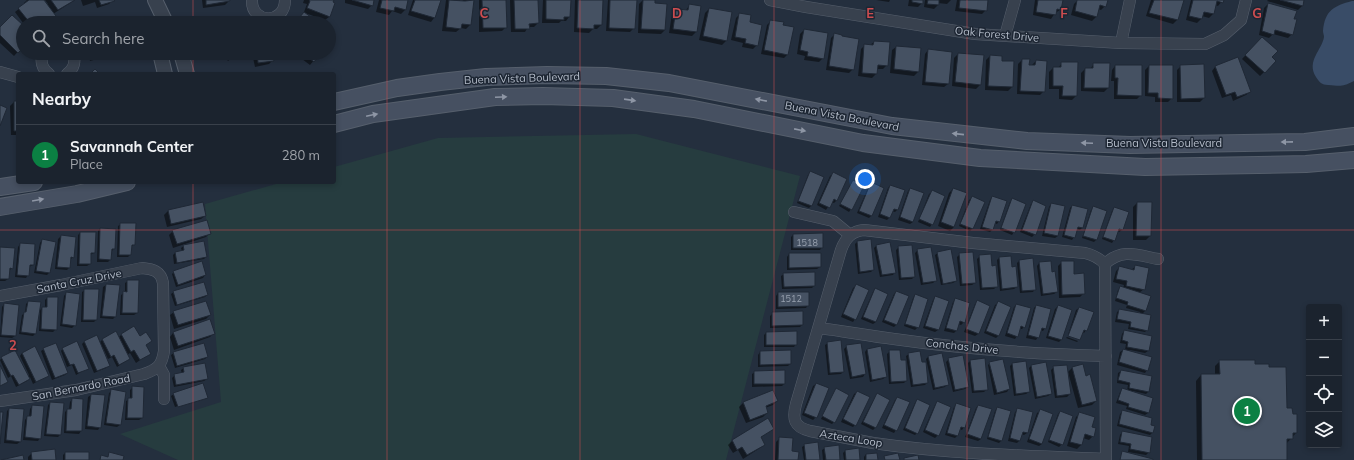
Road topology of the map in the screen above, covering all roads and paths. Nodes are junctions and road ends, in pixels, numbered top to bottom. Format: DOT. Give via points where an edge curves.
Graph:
graph roads {
  1 [pos="154,0"];
  2 [pos="252,0"];
  3 [pos="285,0"];
  4 [pos="1015,0"];
  5 [pos="1130,0"];
  6 [pos="1246,0"];
  7 [pos="778,1"];
  8 [pos="155,16"];
  9 [pos="162,16"];
  10 [pos="259,16"];
  11 [pos="277,16"];
  12 [pos="1005,36"];
  13 [pos="1121,43"];
  14 [pos="41,60"];
  15 [pos="74,60"];
  16 [pos="162,60"];
  17 [pos="183,60"];
  18 [pos="0,72"];
  19 [pos="44,72"];
  20 [pos="69,72"];
  21 [pos="165,72"];
  22 [pos="186,72"];
  23 [pos="16,76"];
  24 [pos="336,102"];
  25 [pos="336,123"];
  26 [pos="1354,136"];
  27 [pos="1305,142"];
  28 [pos="1354,160"];
  29 [pos="1306,164"];
  30 [pos="20,184"];
  31 [pos="119,184"];
  32 [pos="0,187"];
  33 [pos="0,207"];
  34 [pos="794,212"];
  35 [pos="850,235"];
  36 [pos="1158,259"];
  37 [pos="1105,264"];
  38 [pos="0,296"];
  39 [pos="819,328"];
  40 [pos="1106,356"];
  41 [pos="159,366"];
  42 [pos="164,399"];
  43 [pos="0,401"];
  44 [pos="1106,460"];
  1 -- 8 [label="street"];
  1 -- 9 [label="street"];
  2 -- 10 [label="street" via="253,8"];
  3 -- 11 [label="street" via="284,10"];
  4 -- 12 [label="street"];
  5 -- 13 [label="street"];
  6 -- 13 [label="street, Oak Forest Drive" via="1241,20 1224,35 1205,44"];
  7 -- 12 [label="street, Oak Forest Drive" via="975,34"];
  12 -- 13 [label="street, Oak Forest Drive"];
  14 -- 19 [label="street"];
  15 -- 20 [label="street" via="73,68"];
  16 -- 21 [label="street"];
  17 -- 22 [label="street"];
  18 -- 23 [label="street"];
  27 -- 24 [label="main road, Buena Vista Boulevard, one-way" via="1130,144 1026,141 892,126 669,83 606,76 486,77 396,88"];
  25 -- 29 [label="main road, Buena Vista Boulevard, one-way" via="373,114 496,98 613,98 694,109 863,143 980,158 1145,168"];
  26 -- 27 [label="main road, Buena Vista Boulevard"];
  27 -- 29 [label="main road"];
  28 -- 29 [label="main road, Buena Vista Boulevard"];
  30 -- 32 [label="main road"];
  33 -- 31 [label="main road, one-way"];
  34 -- 35 [label="street" via="832,221"];
  35 -- 37 [label="street" via="858,230 864,230 973,244 1085,253 1094,255"];
  35 -- 39 [label="street, Azteca Loop" via="841,250"];
  36 -- 37 [label="street" via="1122,254 1112,257"];
  37 -- 40 [label="street, Azteca Loop"];
  38 -- 41 [label="street, Santa Cruz Drive" via="142,268 152,269 162,277 163,283 164,351"];
  39 -- 40 [label="street, Conchas Drive" via="977,348"];
  39 -- 44 [label="street, Azteca Loop" via="794,412 794,419 802,429 874,443"];
  40 -- 44 [label="street, Azteca Loop"];
  41 -- 42 [label="street" via="164,375"];
  41 -- 43 [label="street, San Bernardo Road" via="154,371 114,382"];
}
